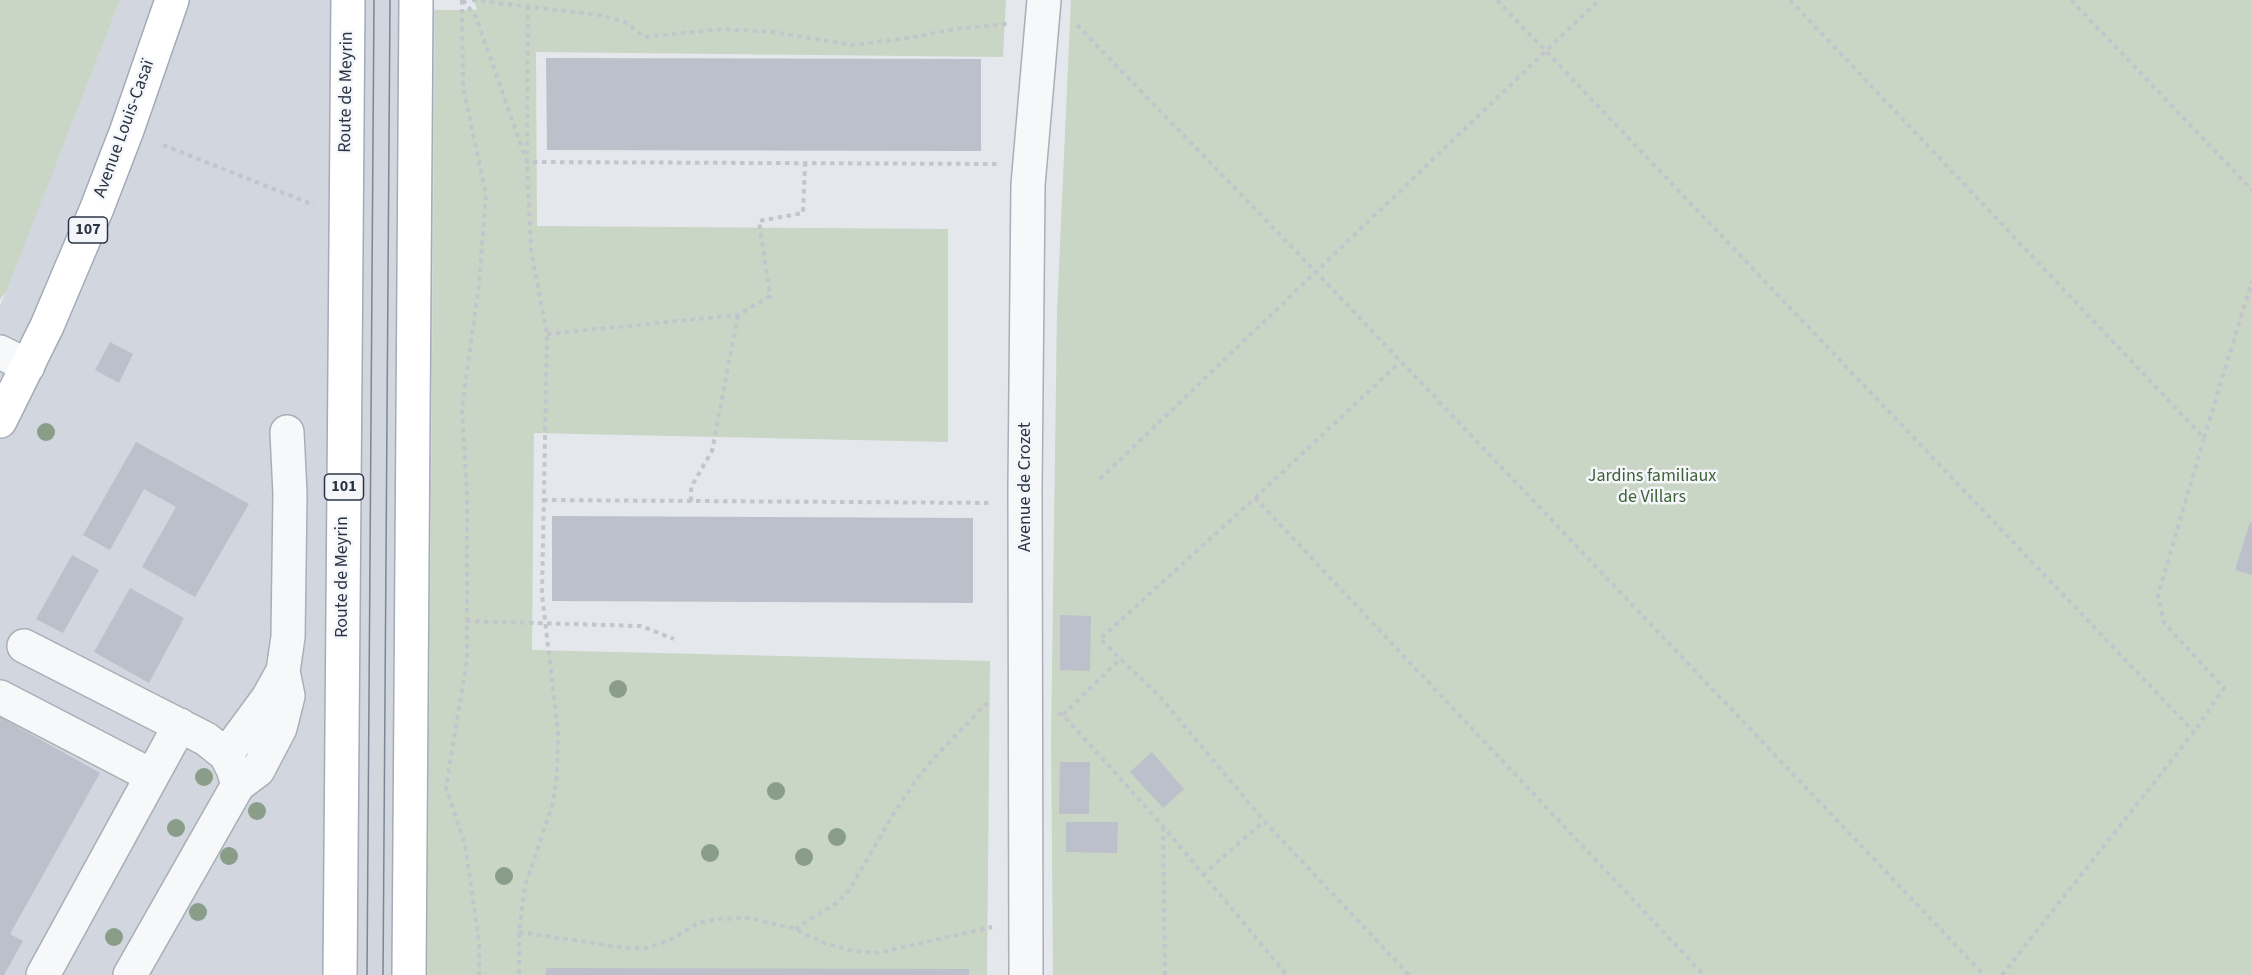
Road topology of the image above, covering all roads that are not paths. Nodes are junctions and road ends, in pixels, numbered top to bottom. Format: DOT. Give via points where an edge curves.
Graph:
graph roads {
  1 [pos="172,0"];
  2 [pos="348,0"];
  3 [pos="416,0"];
  4 [pos="1044,7"];
  5 [pos="14,359"];
  6 [pos="0,421"];
  7 [pos="287,432"];
  8 [pos="24,646"];
  9 [pos="283,670"];
  10 [pos="0,697"];
  11 [pos="180,725"];
  12 [pos="226,755"];
  13 [pos="152,776"];
  14 [pos="237,786"];
  15 [pos="43,975"];
  16 [pos="129,975"];
  17 [pos="340,975"];
  18 [pos="409,975"];
  19 [pos="1026,975"];
  1 -- 5 [label="main road, Avenue Louis-Casaï / 107" via="97,208"];
  2 -- 17 [label="main road, Route de Meyrin / 101"];
  3 -- 18 [label="main road"];
  4 -- 19 [label="street, Avenue de Crozet" via="1028,185"];
  5 -- 6 [label="main road, Avenue Louis-Casaï / 107"];
  7 -- 9 [label="street" via="288,637"];
  8 -- 11 [label="street"];
  9 -- 12 [label="street" via="268,698"];
  9 -- 14 [label="street" via="288,696 280,728 258,770"];
  10 -- 13 [label="street"];
  11 -- 12 [label="street"];
  11 -- 13 [label="street"];
  12 -- 14 [label="street"];
  13 -- 15 [label="street"];
  14 -- 16 [label="street"];
}
